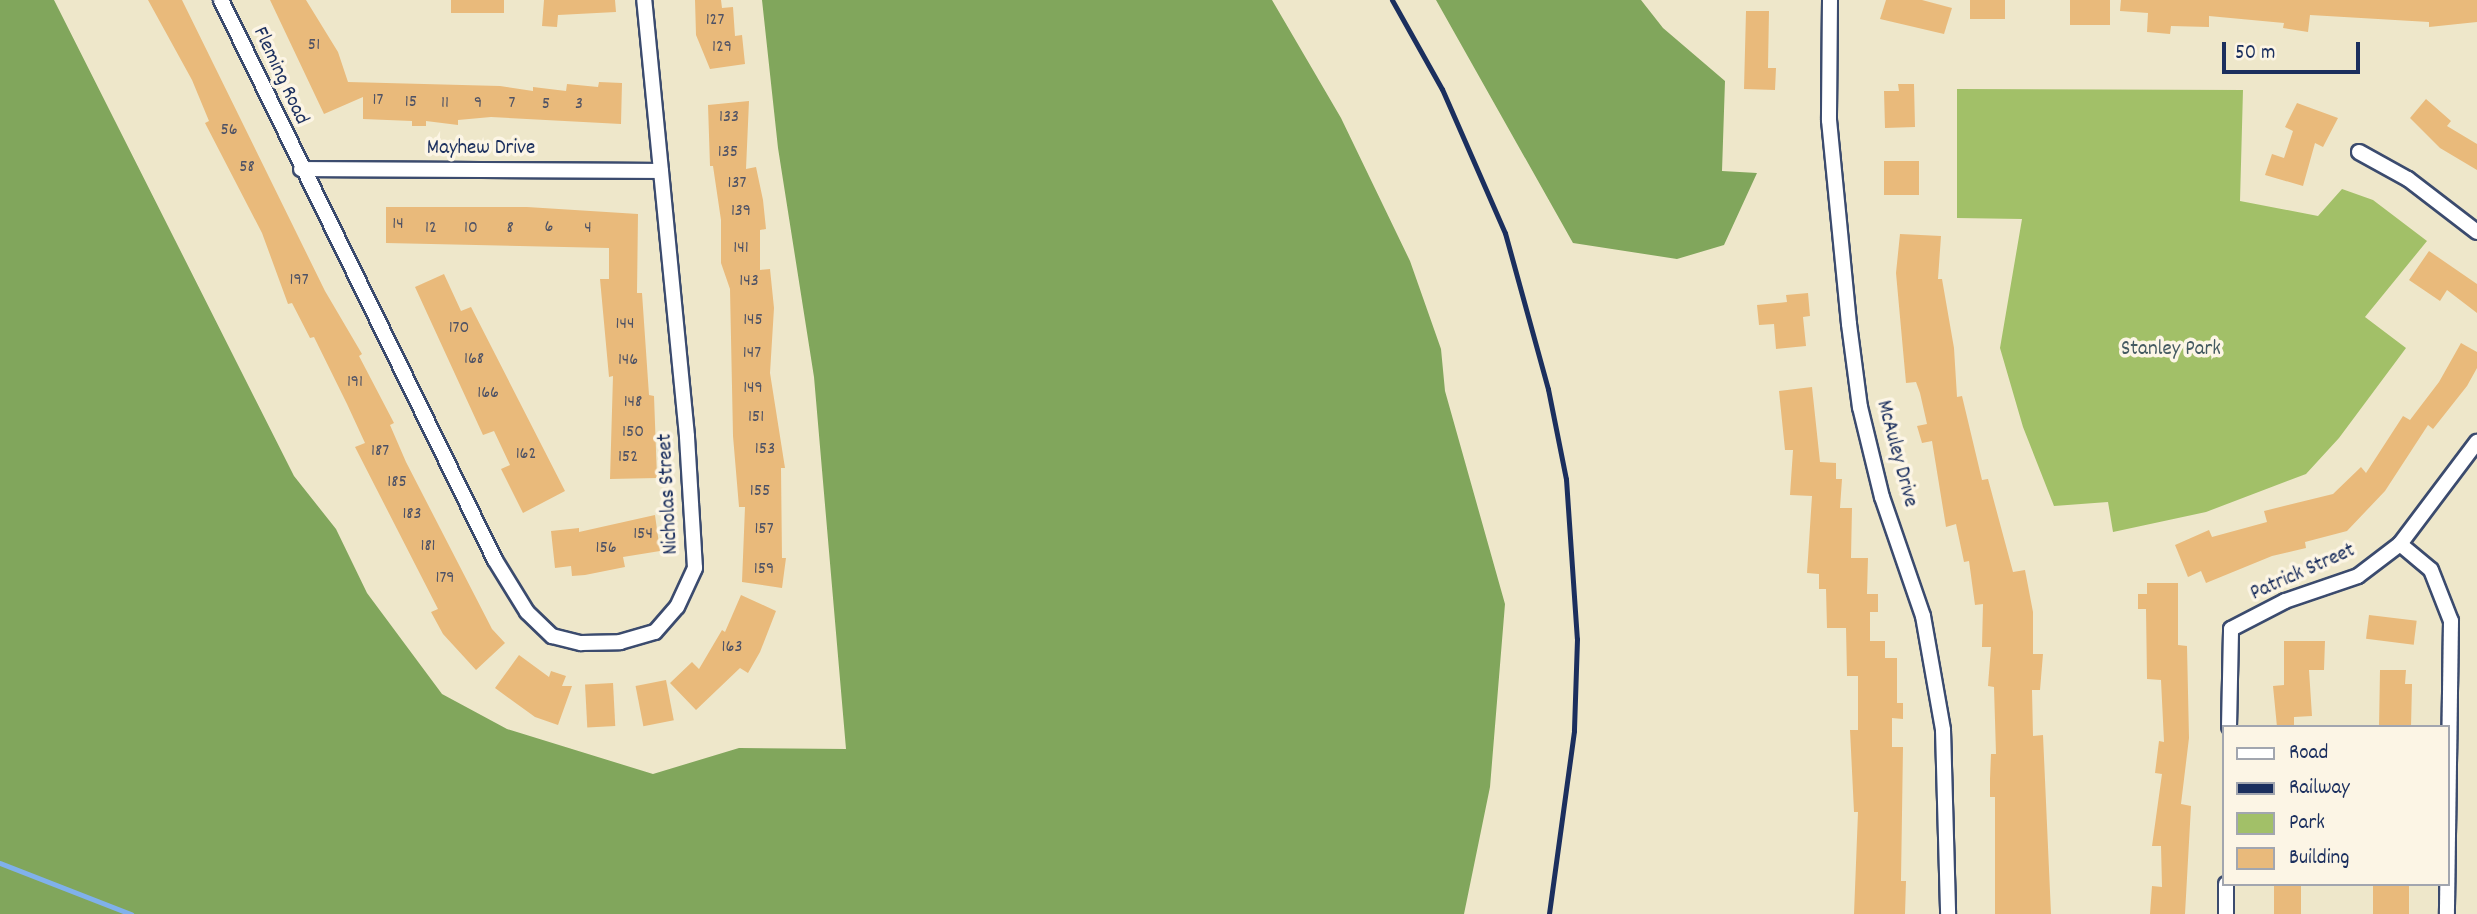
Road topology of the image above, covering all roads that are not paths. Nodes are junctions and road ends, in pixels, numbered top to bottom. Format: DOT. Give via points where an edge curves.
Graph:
graph roads {
  1 [pos="221,0"];
  2 [pos="644,0"];
  3 [pos="1830,0"];
  4 [pos="2358,152"];
  5 [pos="301,169"];
  6 [pos="661,171"];
  7 [pos="2477,232"];
  8 [pos="2477,442"];
  9 [pos="2400,544"];
  10 [pos="2229,725"];
  11 [pos="2449,768"];
  12 [pos="2226,886"];
  13 [pos="2447,886"];
  14 [pos="1948,914"];
  15 [pos="2226,914"];
  16 [pos="2447,914"];
  1 -- 5 [label="street, Fleming Road"];
  2 -- 6 [label="street, Nicholas Street"];
  3 -- 14 [label="street, McAuley Drive" via="1829,120 1849,324 1860,407 1882,497 1923,616 1943,730"];
  4 -- 7 [label="street" via="2408,179"];
  5 -- 6 [label="street, Mayhew Drive"];
  5 -- 6 [label="street, Nicholas Street" via="495,560 527,612 543,628 552,636 581,643 620,642 655,632 677,607 695,568"];
  8 -- 9 [label="street, Patrick Street"];
  9 -- 10 [label="street, Patrick Street" via="2358,576 2285,601 2231,629"];
  9 -- 11 [label="street" via="2431,570 2451,621"];
  12 -- 15 [label="street"];
  13 -- 16 [label="street"];
}
